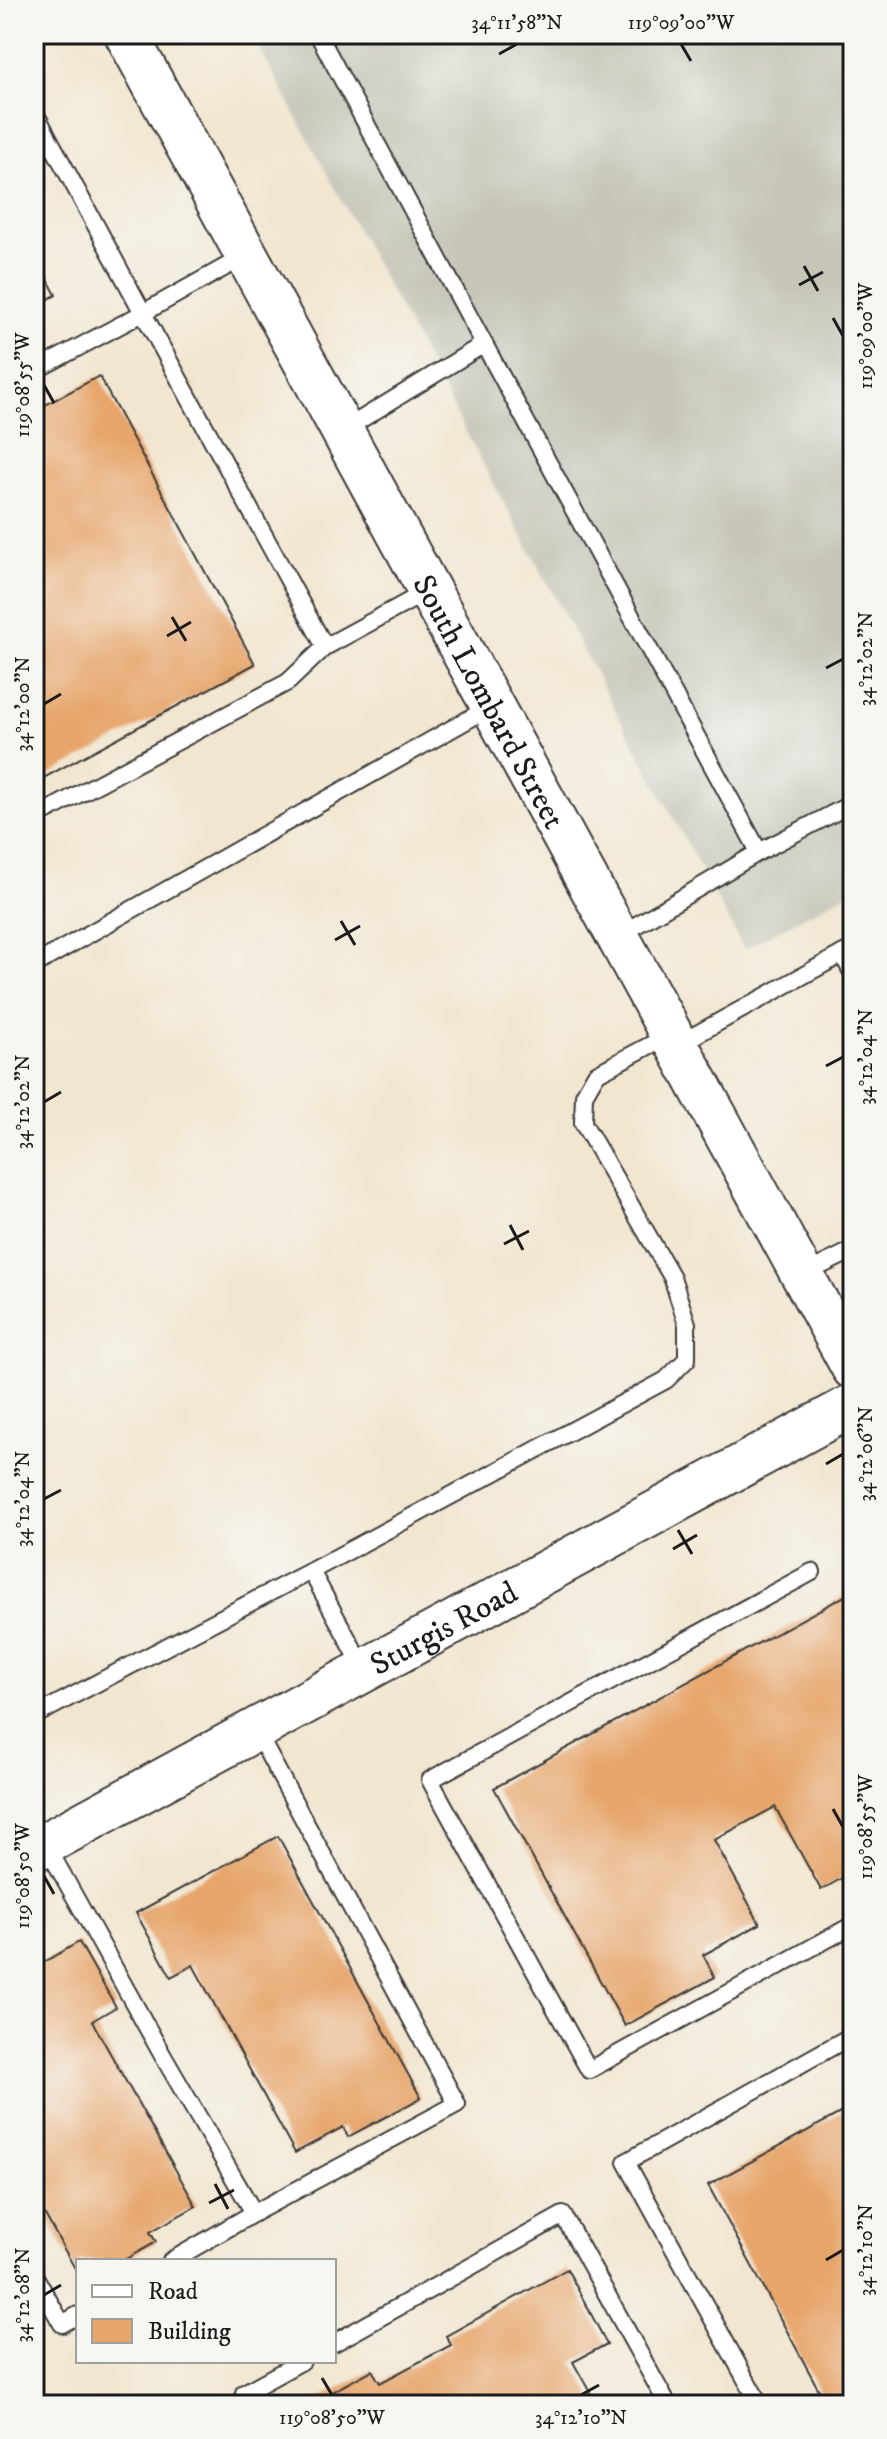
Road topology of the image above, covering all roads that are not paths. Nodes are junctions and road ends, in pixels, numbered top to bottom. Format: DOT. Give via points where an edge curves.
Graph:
graph roads {
  1 [pos="126,34"];
  2 [pos="318,34"];
  3 [pos="34,111"];
  4 [pos="247,255"];
  5 [pos="143,313"];
  6 [pos="484,344"];
  7 [pos="34,371"];
  8 [pos="342,431"];
  9 [pos="430,590"];
  10 [pos="325,647"];
  11 [pos="492,705"];
  12 [pos="853,803"];
  13 [pos="34,818"];
  14 [pos="759,852"];
  15 [pos="618,936"];
  16 [pos="848,951"];
  17 [pos="34,965"];
  18 [pos="853,974"];
  19 [pos="674,1040"];
  20 [pos="853,1250"];
  21 [pos="803,1275"];
  22 [pos="853,1368"];
  23 [pos="853,1405"];
  24 [pos="311,1571"];
  25 [pos="812,1572"];
  26 [pos="364,1671"];
  27 [pos="34,1716"];
  28 [pos="255,1730"];
  29 [pos="40,1847"];
  30 [pos="853,1925"];
  31 [pos="853,2035"];
  32 [pos="254,2213"];
  33 [pos="174,2259"];
  34 [pos="34,2275"];
  35 [pos="76,2316"];
  36 [pos="336,2342"];
  37 [pos="298,2363"];
  38 [pos="251,2405"];
  39 [pos="668,2405"];
  40 [pos="760,2405"];
  1 -- 4 [label="street, South Lombard Street"];
  2 -- 6 [label="lane"];
  3 -- 5 [label="lane"];
  4 -- 5 [label="lane"];
  4 -- 8 [label="street, South Lombard Street"];
  5 -- 7 [label="lane"];
  5 -- 10 [label="lane"];
  6 -- 8 [label="lane"];
  6 -- 14 [label="lane"];
  8 -- 9 [label="street, South Lombard Street"];
  9 -- 10 [label="lane"];
  9 -- 11 [label="street, South Lombard Street"];
  10 -- 13 [label="lane" via="288,682"];
  11 -- 15 [label="street, South Lombard Street"];
  11 -- 17 [label="lane"];
  12 -- 14 [label="lane"];
  14 -- 15 [label="lane"];
  15 -- 19 [label="street, South Lombard Street"];
  16 -- 18 [label="lane"];
  16 -- 19 [label="lane"];
  19 -- 21 [label="street, South Lombard Street"];
  19 -- 24 [label="lane" via="596,1074 584,1095 583,1123 672,1277 687,1324 687,1359 666,1380"];
  20 -- 21 [label="lane"];
  21 -- 22 [label="street, South Lombard Street"];
  23 -- 26 [label="street, Sturgis Road"];
  24 -- 26 [label="lane"];
  24 -- 27 [label="lane"];
  25 -- 30 [label="lane" via="430,1780 589,2070"];
  26 -- 28 [label="street, Sturgis Road"];
  28 -- 29 [label="street, Sturgis Road"];
  28 -- 32 [label="lane" via="457,2104"];
  29 -- 32 [label="lane"];
  31 -- 40 [label="lane" via="626,2162"];
  32 -- 33 [label="lane"];
  34 -- 35 [label="lane" via="62,2324"];
  36 -- 39 [label="lane" via="563,2215"];
  37 -- 38 [label="lane" via="244,2393"];
}
